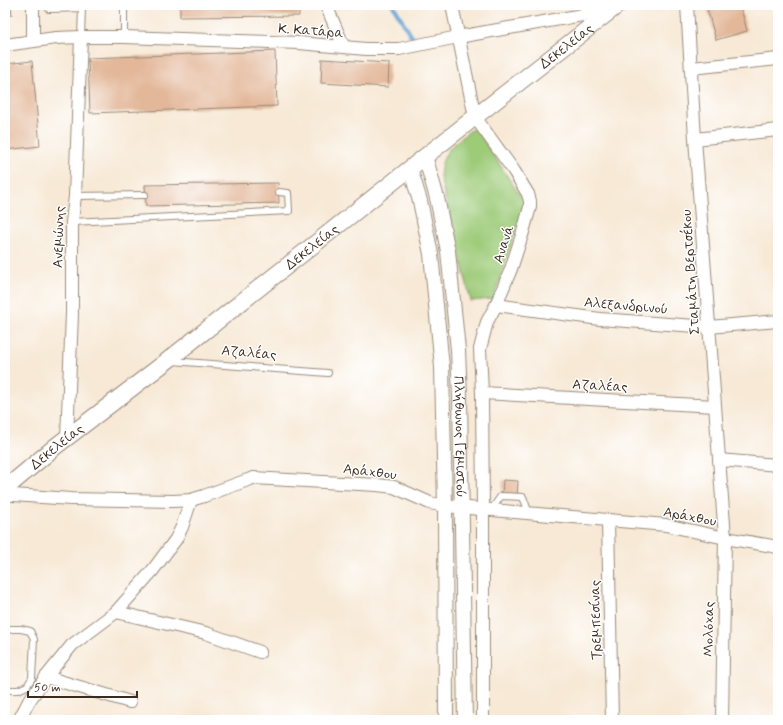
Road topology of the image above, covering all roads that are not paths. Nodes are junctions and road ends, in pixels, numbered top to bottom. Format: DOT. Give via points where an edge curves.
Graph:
graph roads {
  1 [pos="33,5"];
  2 [pos="49,5"];
  3 [pos="124,5"];
  4 [pos="326,5"];
  5 [pos="452,5"];
  6 [pos="687,5"];
  7 [pos="615,7"];
  8 [pos="81,37"];
  9 [pos="124,37"];
  10 [pos="458,37"];
  11 [pos="33,41"];
  12 [pos="5,45"];
  13 [pos="344,47"];
  14 [pos="778,59"];
  15 [pos="692,68"];
  16 [pos="474,117"];
  17 [pos="778,130"];
  18 [pos="695,139"];
  19 [pos="425,156"];
  20 [pos="410,168"];
  21 [pos="279,192"];
  22 [pos="145,195"];
  23 [pos="75,196"];
  24 [pos="72,222"];
  25 [pos="496,305"];
  26 [pos="778,321"];
  27 [pos="709,327"];
  28 [pos="167,361"];
  29 [pos="328,374"];
  30 [pos="482,393"];
  31 [pos="715,406"];
  32 [pos="67,438"];
  33 [pos="719,460"];
  34 [pos="778,465"];
  35 [pos="5,489"];
  36 [pos="5,494"];
  37 [pos="191,500"];
  38 [pos="446,506"];
  39 [pos="462,508"];
  40 [pos="487,510"];
  41 [pos="608,520"];
  42 [pos="725,538"];
  43 [pos="778,547"];
  44 [pos="116,612"];
  45 [pos="5,629"];
  46 [pos="260,652"];
  47 [pos="46,677"];
  48 [pos="5,690"];
  49 [pos="130,702"];
  50 [pos="19,720"];
  51 [pos="446,720"];
  52 [pos="465,720"];
  53 [pos="483,720"];
  54 [pos="612,720"];
  55 [pos="722,720"];
  1 -- 11 [label="street"];
  2 -- 8 [label="lane" via="49,9 82,8"];
  3 -- 9 [label="lane"];
  4 -- 13 [label="street"];
  5 -- 10 [label="street"];
  6 -- 15 [label="street, Σταμάτη Βερτσέκου"];
  7 -- 10 [label="street, Κ. Κατάρα"];
  7 -- 16 [label="main road, Δεκελείας"];
  8 -- 9 [label="street, Κ. Κατάρα"];
  8 -- 11 [label="street, Κ. Κατάρα"];
  8 -- 23 [label="street, Ανεμώνης"];
  9 -- 13 [label="street, Κ. Κατάρα"];
  10 -- 13 [label="street, Κ. Κατάρα" via="399,50"];
  10 -- 16 [label="street"];
  11 -- 12 [label="street, Κ. Κατάρα"];
  14 -- 15 [label="street"];
  15 -- 18 [label="street, Σταμάτη Βερτσέκου"];
  16 -- 19 [label="main road, Δεκελείας"];
  16 -- 25 [label="street, Ανανά" via="514,171 530,201 511,269"];
  17 -- 18 [label="street"];
  18 -- 27 [label="street, Σταμάτη Βερτσέκου"];
  19 -- 20 [label="main road, Δεκελείας"];
  19 -- 39 [label="street, Πλήθωνος Γεμιστού" via="448,251 458,350"];
  20 -- 28 [label="main road, Δεκελείας"];
  20 -- 38 [label="street, Πλήθωνος Γεμιστού" via="432,254 442,367"];
  21 -- 24 [label="lane" via="288,193 289,211"];
  22 -- 23 [label="lane"];
  23 -- 24 [label="street, Ανεμώνης"];
  24 -- 32 [label="street, Ανεμώνης" via="72,314"];
  25 -- 27 [label="street, Αλεξανδρινού" via="600,319"];
  25 -- 30 [label="street, Ανανά" via="487,322 480,349"];
  26 -- 27 [label="street, Αλεξανδρινού"];
  27 -- 31 [label="street, Σταμάτη Βερτσέκου"];
  28 -- 29 [label="lane, Αζαλέας"];
  28 -- 32 [label="main road, Δεκελείας"];
  30 -- 31 [label="street, Αζαλέας"];
  30 -- 40 [label="street, Πλήθωνος Γεμιστού"];
  31 -- 33 [label="street, Σταμάτη Βερτσέκου"];
  32 -- 35 [label="main road, Δεκελείας"];
  33 -- 34 [label="street"];
  33 -- 42 [label="street, Σταμάτη Βερτσέκου"];
  36 -- 37 [label="street, Αράχθου" via="71,499"];
  37 -- 38 [label="street, Αράχθου" via="253,478 266,478 377,484 394,487 430,503"];
  37 -- 44 [label="street" via="176,539"];
  38 -- 39 [label="street, Αράχθου"];
  38 -- 51 [label="street, Πλήθωνος Γεμιστού"];
  39 -- 40 [label="street, Αράχθου"];
  39 -- 52 [label="street, Πλήθωνος Γεμιστού"];
  40 -- 41 [label="street, Αράχθου"];
  40 -- 53 [label="street, Πλήθωνος Γεμιστού"];
  41 -- 42 [label="street, Αράχθου" via="666,525"];
  41 -- 54 [label="street, Τρεμπεσίνας"];
  42 -- 43 [label="street, Αράχθου"];
  42 -- 55 [label="street, Μολόχας"];
  44 -- 46 [label="street" via="206,632"];
  44 -- 47 [label="street" via="72,645"];
  45 -- 48 [label="lane" via="30,631 34,639 32,678 27,686 18,690"];
  47 -- 49 [label="street"];
  47 -- 50 [label="street"];
}
